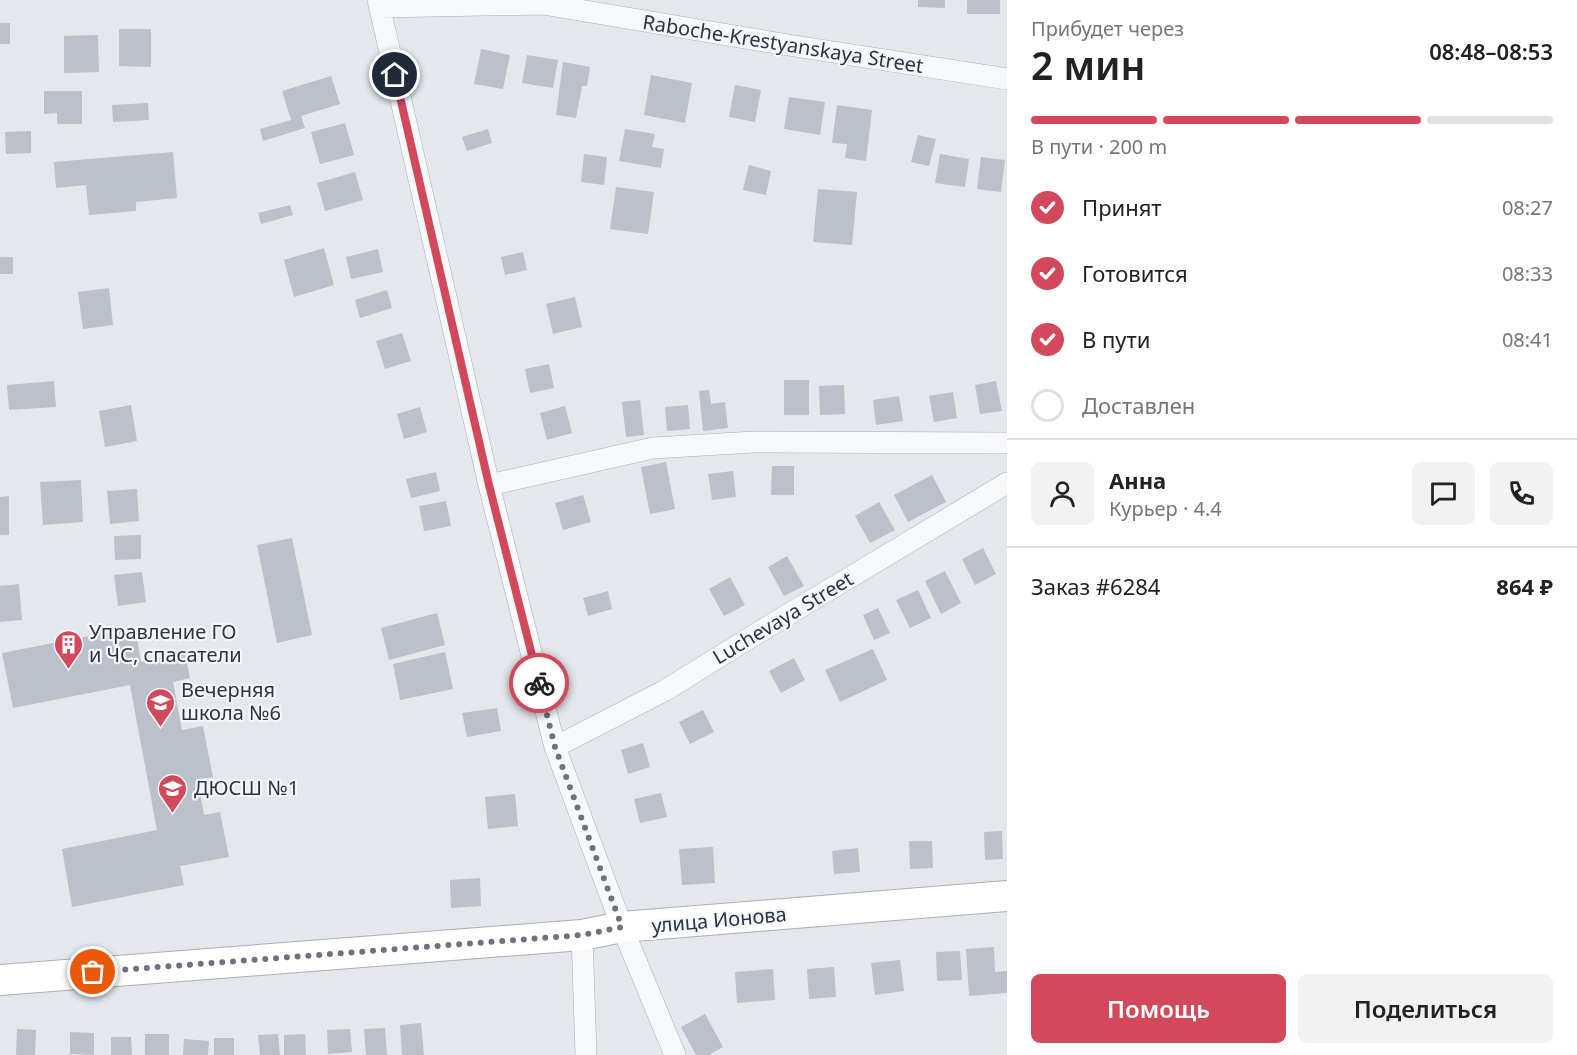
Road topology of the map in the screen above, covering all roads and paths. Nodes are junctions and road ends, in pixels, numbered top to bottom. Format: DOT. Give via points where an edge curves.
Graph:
graph roads {
  1 [pos="379,4"];
  2 [pos="1007,79"];
  3 [pos="1007,443"];
  4 [pos="1007,483"];
  5 [pos="489,485"];
  6 [pos="555,747"];
  7 [pos="1007,896"];
  8 [pos="622,927"];
  9 [pos="582,935"];
  10 [pos="0,980"];
  11 [pos="586,1055"];
  12 [pos="675,1055"];
  1 -- 2 [label="street, Raboche-Krestyanskaya Street" via="543,4"];
  1 -- 5 [label="street"];
  3 -- 5 [label="street" via="754,442 653,448"];
  4 -- 6 [label="street, Luchevaya Street" via="664,691"];
  5 -- 6 [label="street"];
  6 -- 8 [label="street"];
  7 -- 8 [label="main road, улица Ионова"];
  8 -- 9 [label="main road, улица Ионова"];
  8 -- 12 [label="street"];
  9 -- 10 [label="main road, улица Ионова"];
  9 -- 11 [label="street"];
}
